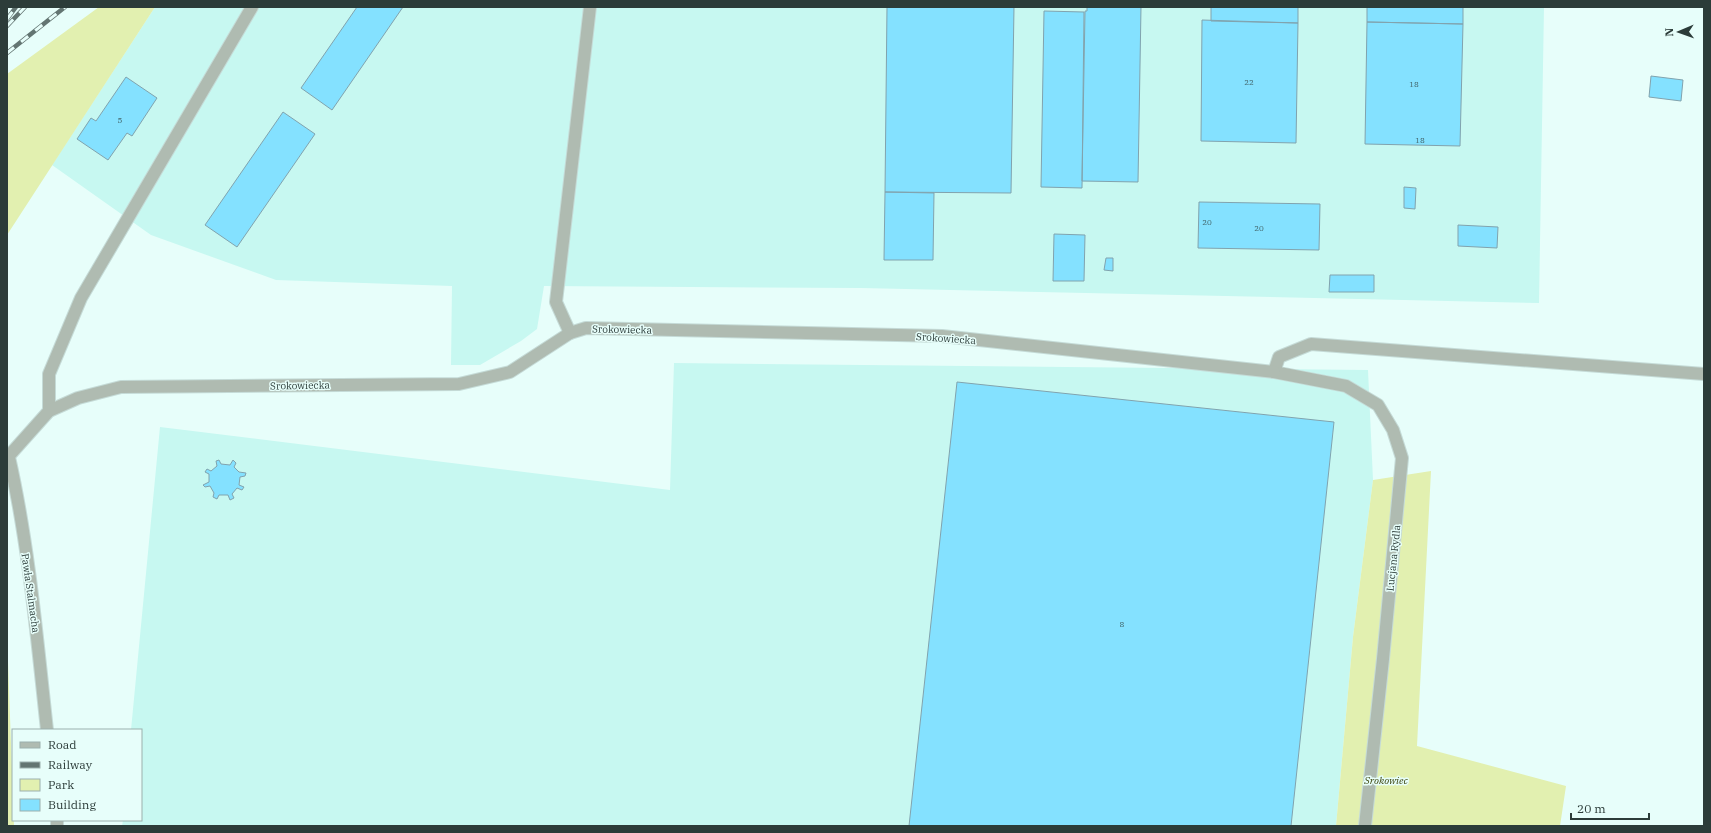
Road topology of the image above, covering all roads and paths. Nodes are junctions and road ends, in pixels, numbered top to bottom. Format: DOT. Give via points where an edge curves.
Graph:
graph roads {
  1 [pos="252,7"];
  2 [pos="590,7"];
  3 [pos="570,333"];
  4 [pos="1274,372"];
  5 [pos="1704,374"];
  6 [pos="49,411"];
  7 [pos="8,457"];
  8 [pos="47,729"];
  9 [pos="1365,826"];
  1 -- 6 [label="street" via="81,298 49,374"];
  2 -- 3 [label="street" via="556,302"];
  3 -- 4 [label="street, Srokowiecka" via="586,328 942,336"];
  3 -- 6 [label="street, Srokowiecka" via="510,372 459,384 121,387 78,398"];
  4 -- 5 [label="street" via="1279,357 1311,344"];
  4 -- 9 [label="street, Lucjana Rydla" via="1346,386 1378,405 1393,430 1402,458"];
  6 -- 7 [label="street, Srokowiecka"];
  7 -- 8 [label="street, Pawła Stalmacha" via="17,494"];
}
